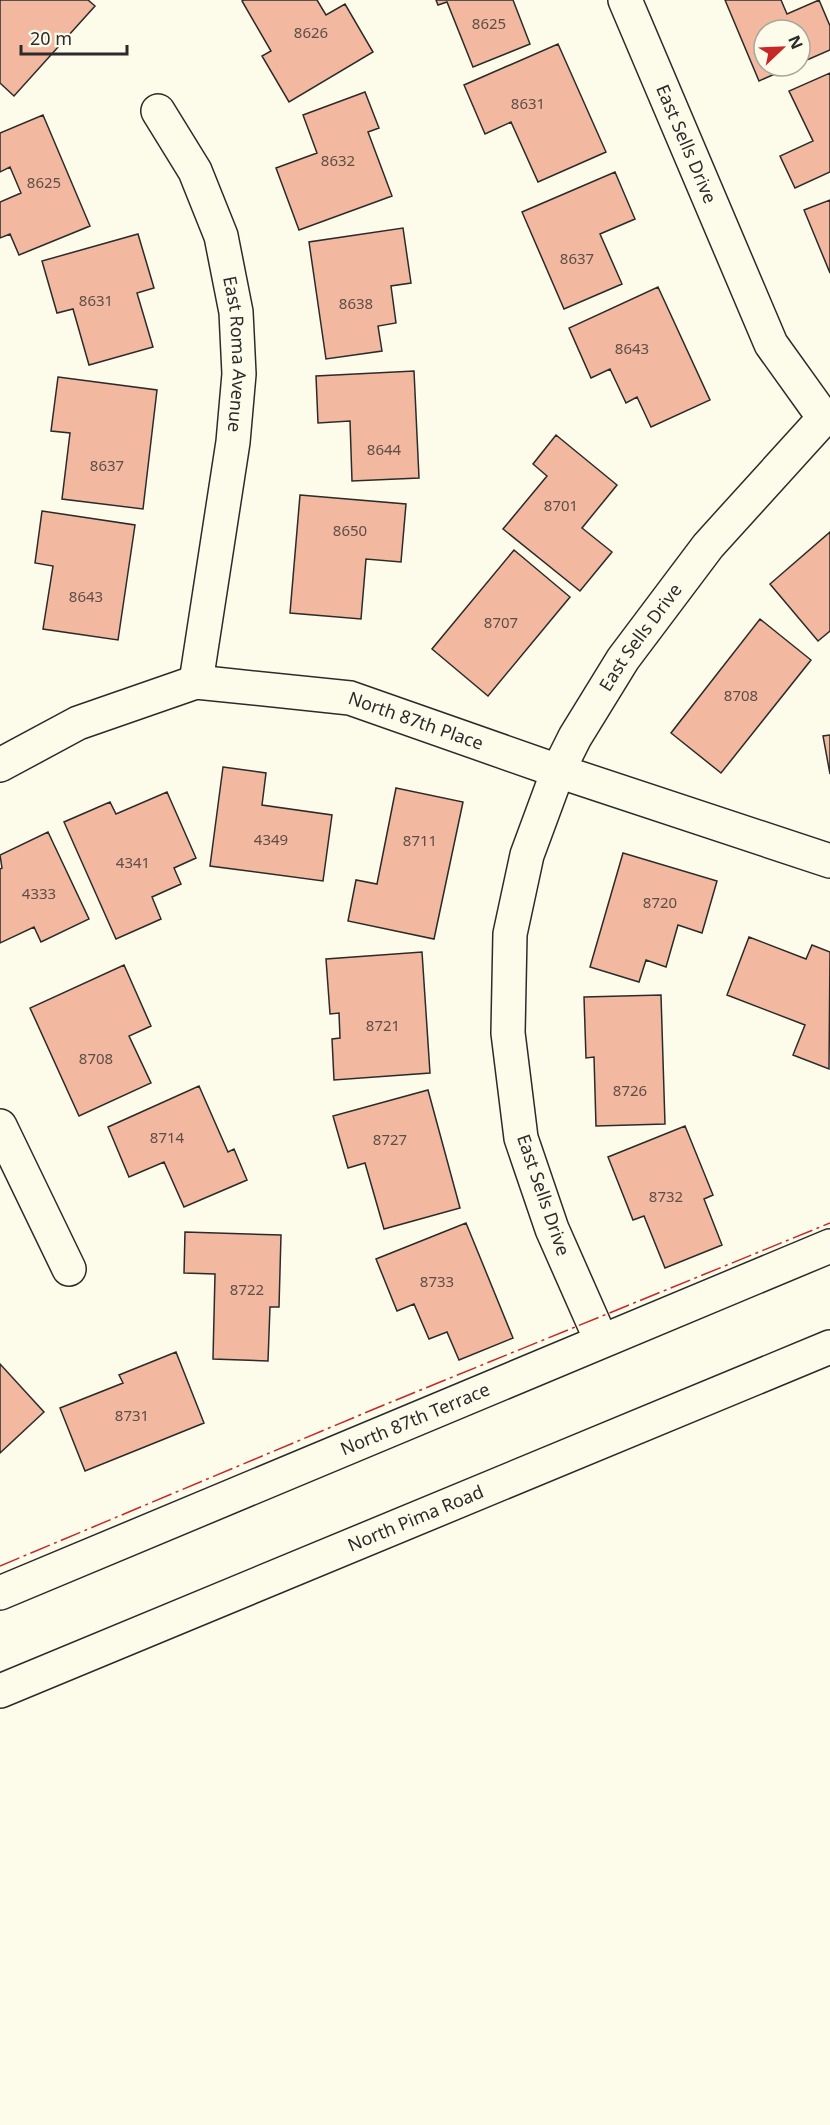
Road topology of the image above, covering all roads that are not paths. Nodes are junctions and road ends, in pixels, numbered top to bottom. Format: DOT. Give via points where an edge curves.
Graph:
graph roads {
  1 [pos="625,0"];
  2 [pos="158,111"];
  3 [pos="827,416"];
  4 [pos="196,682"];
  5 [pos="0,765"];
  6 [pos="558,771"];
  7 [pos="830,861"];
  8 [pos="0,1126"];
  9 [pos="830,1246"];
  10 [pos="69,1269"];
  11 [pos="601,1340"];
  12 [pos="830,1347"];
  13 [pos="0,1593"];
  14 [pos="0,1691"];
  1 -- 3 [label="street, East Sells Drive" via="771,344"];
  2 -- 4 [label="street, East Roma Avenue" via="195,171 216,225 236,312 239,374 233,442"];
  3 -- 6 [label="street, East Sells Drive" via="708,546 623,659"];
  4 -- 5 [label="street, North 87th Place" via="78,723"];
  4 -- 6 [label="street, North 87th Place" via="350,698"];
  6 -- 7 [label="street, North 87th Place"];
  6 -- 11 [label="street, East Sells Drive" via="528,855 510,934 508,1033 521,1138 552,1229"];
  8 -- 10 [label="street"];
  9 -- 11 [label="street, North 87th Terrace"];
  11 -- 13 [label="street, North 87th Terrace"];
  12 -- 14 [label="street, North Pima Road"];
}
